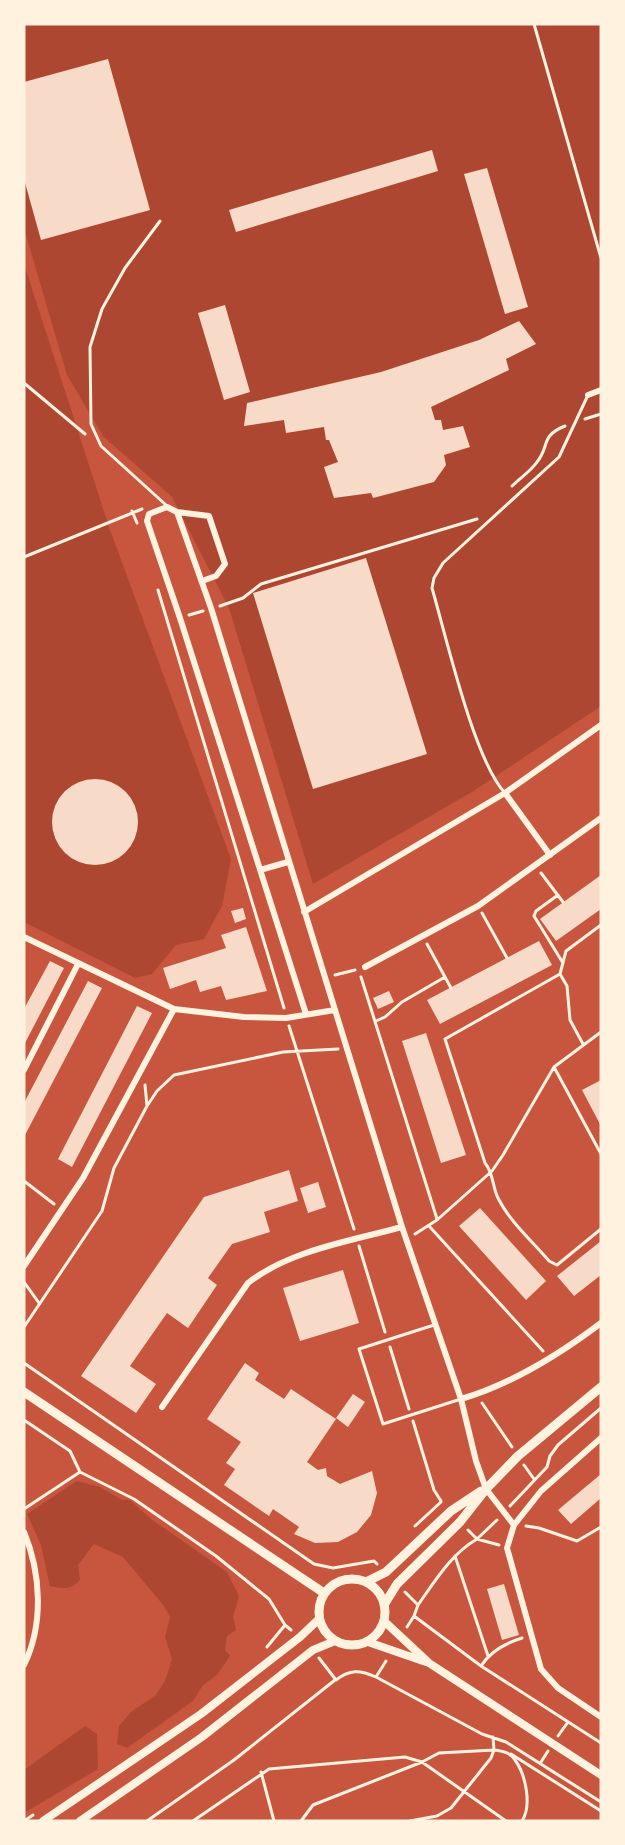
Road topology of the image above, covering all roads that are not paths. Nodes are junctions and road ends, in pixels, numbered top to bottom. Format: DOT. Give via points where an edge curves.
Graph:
graph roads {
  1 [pos="160,221"];
  2 [pos="601,390"];
  3 [pos="588,395"];
  4 [pos="167,507"];
  5 [pos="177,512"];
  6 [pos="202,581"];
  7 [pos="601,725"];
  8 [pos="505,793"];
  9 [pos="601,818"];
  10 [pos="550,855"];
  11 [pos="288,862"];
  12 [pos="260,870"];
  13 [pos="304,912"];
  14 [pos="24,937"];
  15 [pos="78,964"];
  16 [pos="362,968"];
  17 [pos="174,1009"];
  18 [pos="335,1010"];
  19 [pos="306,1014"];
  20 [pos="24,1070"];
  21 [pos="402,1227"];
  22 [pos="24,1266"];
  23 [pos="601,1323"];
  24 [pos="435,1324"];
  25 [pos="601,1387"];
  26 [pos="24,1392"];
  27 [pos="461,1399"];
  28 [pos="162,1407"];
  29 [pos="601,1438"];
  30 [pos="486,1488"];
  31 [pos="514,1525"];
  32 [pos="24,1532"];
  33 [pos="366,1582"];
  34 [pos="324,1593"];
  35 [pos="384,1605"];
  36 [pos="318,1618"];
  37 [pos="384,1621"];
  38 [pos="334,1641"];
  39 [pos="368,1642"];
  40 [pos="429,1663"];
  41 [pos="24,1665"];
  42 [pos="601,1717"];
  43 [pos="601,1775"];
  44 [pos="43,1821"];
  45 [pos="80,1821"];
  1 -- 4 [label="lane" via="125,268 102,309 90,347 91,424 101,446"];
  2 -- 3 [label="street"];
  3 -- 8 [label="lane" via="559,457 443,563 434,578 432,588 475,733 494,782"];
  4 -- 5 [label="street"];
  4 -- 12 [label="street" via="149,514 147,521"];
  5 -- 6 [label="street"];
  5 -- 6 [label="street" via="209,516 225,564 216,576"];
  6 -- 11 [label="street"];
  7 -- 8 [label="street"];
  8 -- 10 [label="street"];
  8 -- 13 [label="street"];
  9 -- 10 [label="street"];
  10 -- 16 [label="street" via="478,906"];
  11 -- 12 [label="street"];
  11 -- 13 [label="street"];
  12 -- 19 [label="street"];
  13 -- 18 [label="street"];
  14 -- 15 [label="street"];
  15 -- 17 [label="street"];
  15 -- 20 [label="street"];
  17 -- 19 [label="street" via="244,1017 286,1018"];
  17 -- 22 [label="street" via="83,1178"];
  18 -- 19 [label="street"];
  18 -- 21 [label="street"];
  21 -- 24 [label="street"];
  21 -- 28 [label="street" via="265,1270 248,1283"];
  23 -- 27 [label="street" via="502,1384"];
  24 -- 27 [label="street"];
  24 -- 27 [label="lane" via="359,1349 383,1424"];
  25 -- 30 [label="main road"];
  26 -- 34 [label="main road"];
  27 -- 30 [label="street"];
  29 -- 31 [label="street" via="541,1491"];
  30 -- 31 [label="street"];
  30 -- 33 [label="main road" via="451,1511 386,1572"];
  30 -- 35 [label="main road" via="460,1522 397,1584"];
  31 -- 42 [label="street" via="507,1548 541,1669 558,1688"];
  32 -- 41 [label="street" via="38,1592 37,1620"];
  33 -- 34 [label="main road" via="340,1581"];
  33 -- 35 [label="main road" via="378,1591"];
  34 -- 36 [label="main road"];
  35 -- 37 [label="main road"];
  36 -- 38 [label="main road" via="324,1632"];
  36 -- 44 [label="street" via="300,1637 201,1714"];
  37 -- 39 [label="main road"];
  37 -- 40 [label="street"];
  38 -- 39 [label="main road" via="351,1646"];
  38 -- 45 [label="street" via="313,1650 193,1743"];
  39 -- 40 [label="street"];
  40 -- 43 [label="street"];
}
